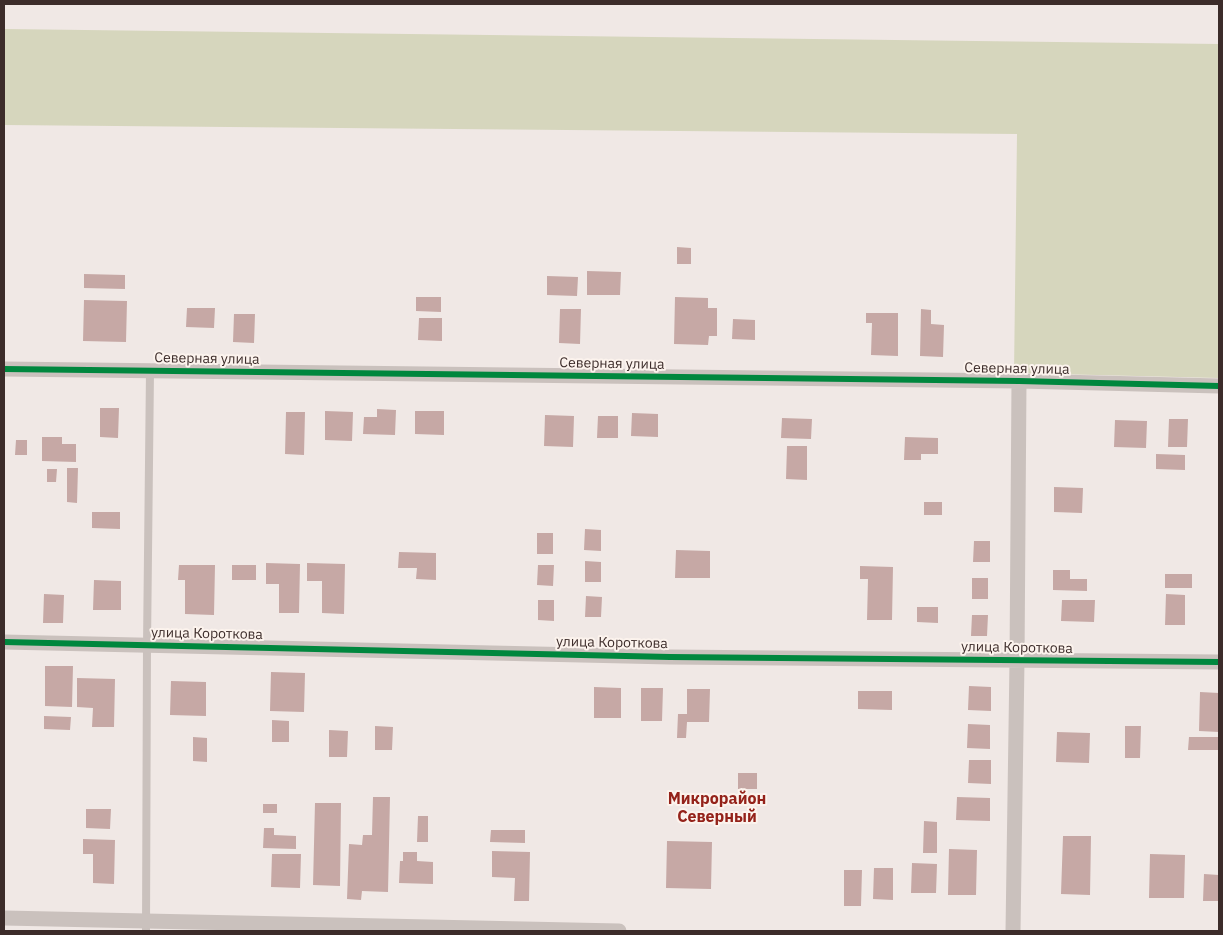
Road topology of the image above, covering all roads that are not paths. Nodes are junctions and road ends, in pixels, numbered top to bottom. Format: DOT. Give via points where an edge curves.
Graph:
graph roads {
  1 [pos="4,369"];
  2 [pos="150,371"];
  3 [pos="1019,381"];
  4 [pos="1219,386"];
  5 [pos="4,642"];
  6 [pos="147,645"];
  7 [pos="1016,661"];
  8 [pos="1219,662"];
  9 [pos="4,918"];
  10 [pos="146,926"];
  11 [pos="619,931"];
  12 [pos="1012,931"];
  1 -- 2 [label="street, Северная улица"];
  2 -- 3 [label="street, Северная улица"];
  2 -- 6 [label="lane"];
  3 -- 4 [label="street, Северная улица"];
  3 -- 7 [label="street"];
  5 -- 6 [label="street, улица Короткова"];
  6 -- 7 [label="street, улица Короткова"];
  6 -- 10 [label="lane"];
  7 -- 8 [label="street, улица Короткова"];
  7 -- 12 [label="street"];
  9 -- 10 [label="street"];
  10 -- 11 [label="street"];
}
